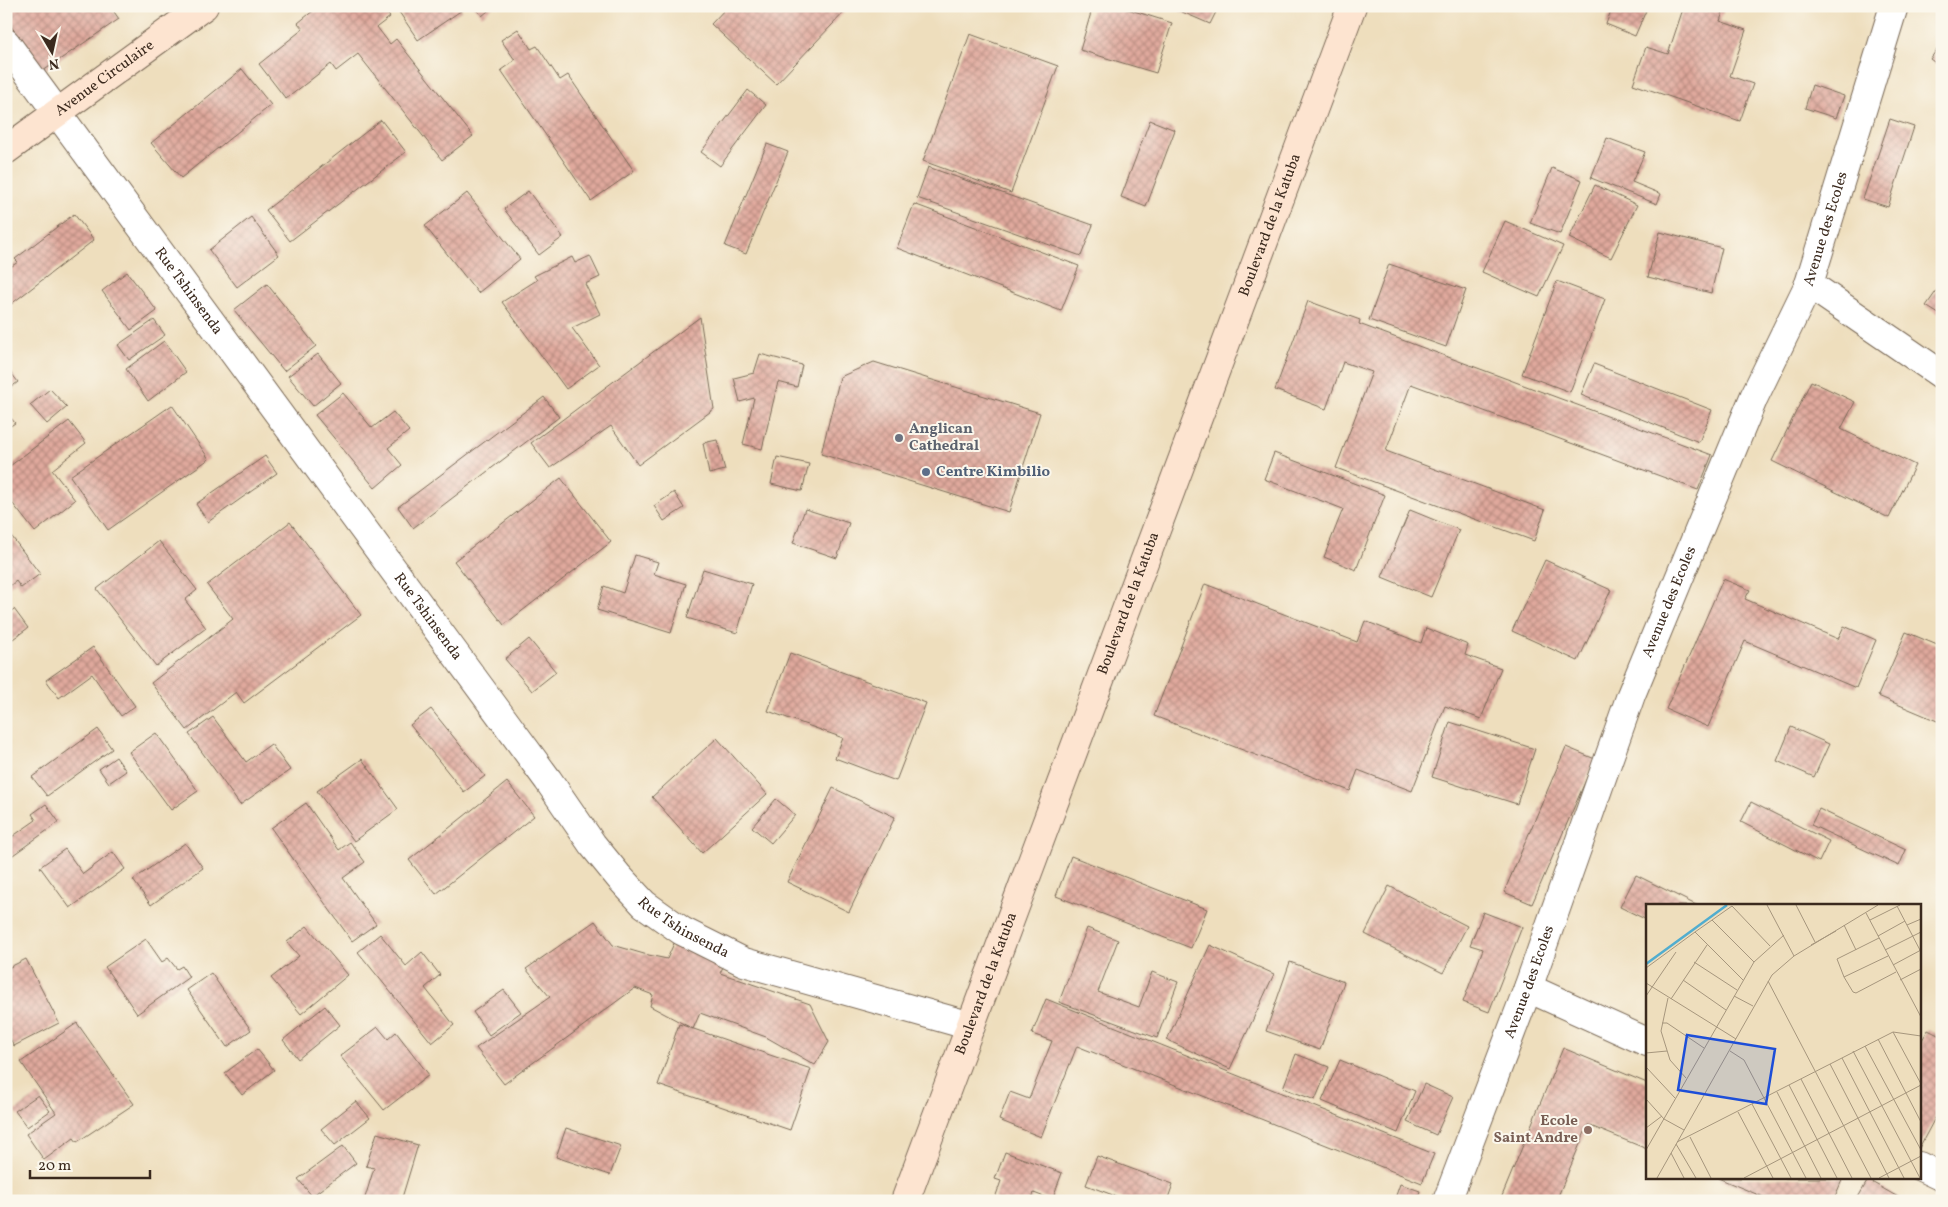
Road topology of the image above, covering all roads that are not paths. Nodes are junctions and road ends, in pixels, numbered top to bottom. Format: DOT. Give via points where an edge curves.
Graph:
graph roads {
  1 [pos="204,6"];
  2 [pos="1352,6"];
  3 [pos="1894,6"];
  4 [pos="6,43"];
  5 [pos="58,112"];
  6 [pos="6,150"];
  7 [pos="1809,284"];
  8 [pos="1942,375"];
  9 [pos="1528,988"];
  10 [pos="971,1026"];
  11 [pos="1646,1042"];
  12 [pos="1920,1166"];
  13 [pos="1942,1176"];
  14 [pos="905,1201"];
  15 [pos="1447,1201"];
  1 -- 5 [label="street, Avenue Circulaire"];
  2 -- 10 [label="street, Boulevard de la Katuba"];
  3 -- 7 [label="street, Avenue des Ecoles"];
  4 -- 5 [label="street, Rue Tshinsenda"];
  5 -- 6 [label="street, Avenue Circulaire"];
  5 -- 10 [label="street, Rue Tshinsenda" via="592,844 644,904 682,931 744,962"];
  7 -- 8 [label="street"];
  7 -- 9 [label="street, Avenue des Ecoles" via="1754,398 1631,695"];
  9 -- 11 [label="street"];
  9 -- 15 [label="street, Avenue des Ecoles"];
  10 -- 14 [label="street, Boulevard de la Katuba"];
  12 -- 13 [label="street"];
}
